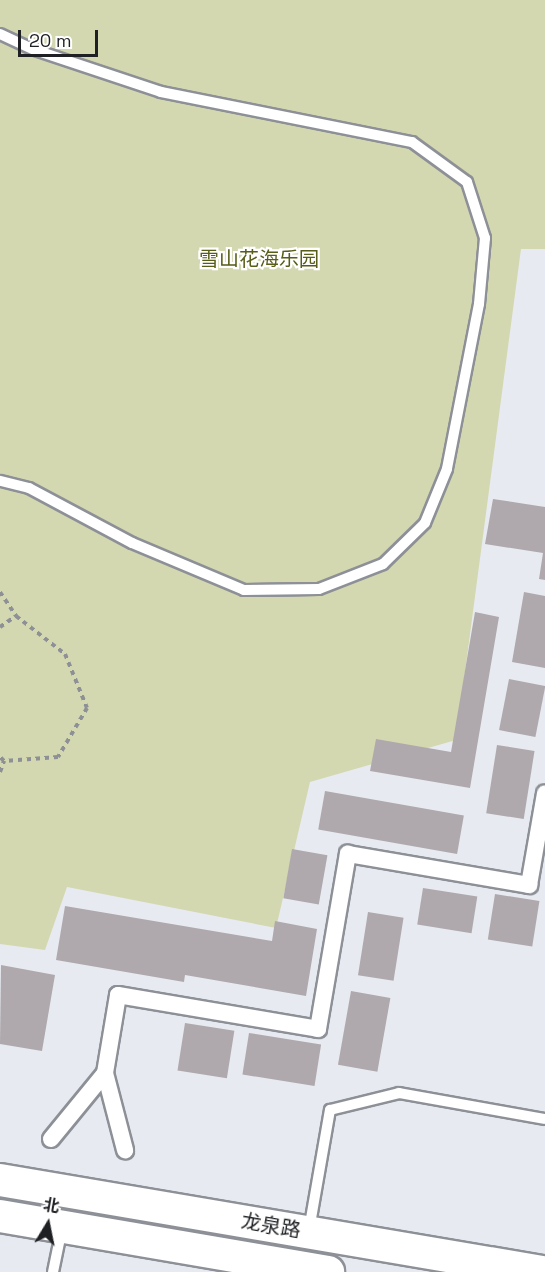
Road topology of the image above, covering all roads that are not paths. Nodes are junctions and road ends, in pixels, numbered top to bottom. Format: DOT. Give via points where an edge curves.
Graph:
graph roads {
  1 [pos="0,34"];
  2 [pos="0,481"];
  3 [pos="545,794"];
  4 [pos="105,1073"];
  5 [pos="545,1119"];
  6 [pos="51,1139"];
  7 [pos="125,1150"];
  8 [pos="0,1180"];
  9 [pos="0,1216"];
  10 [pos="63,1227"];
  11 [pos="308,1232"];
  12 [pos="53,1272"];
  13 [pos="328,1272"];
  14 [pos="542,1272"];
  1 -- 2 [label="lane" via="35,50 161,92 412,142 466,182 485,238 478,304 447,469 425,523 383,564 319,589 244,590 132,543 29,488"];
  3 -- 4 [label="street" via="529,885 348,854 318,1029 118,995"];
  4 -- 6 [label="street"];
  4 -- 7 [label="street"];
  5 -- 11 [label="lane" via="399,1093 330,1110"];
  8 -- 11 [label="main road, 龙泉路"];
  9 -- 10 [label="main road, 龙泉路"];
  10 -- 12 [label="lane"];
  10 -- 13 [label="main road, 龙泉路"];
  11 -- 14 [label="main road, 龙泉路"];
}
